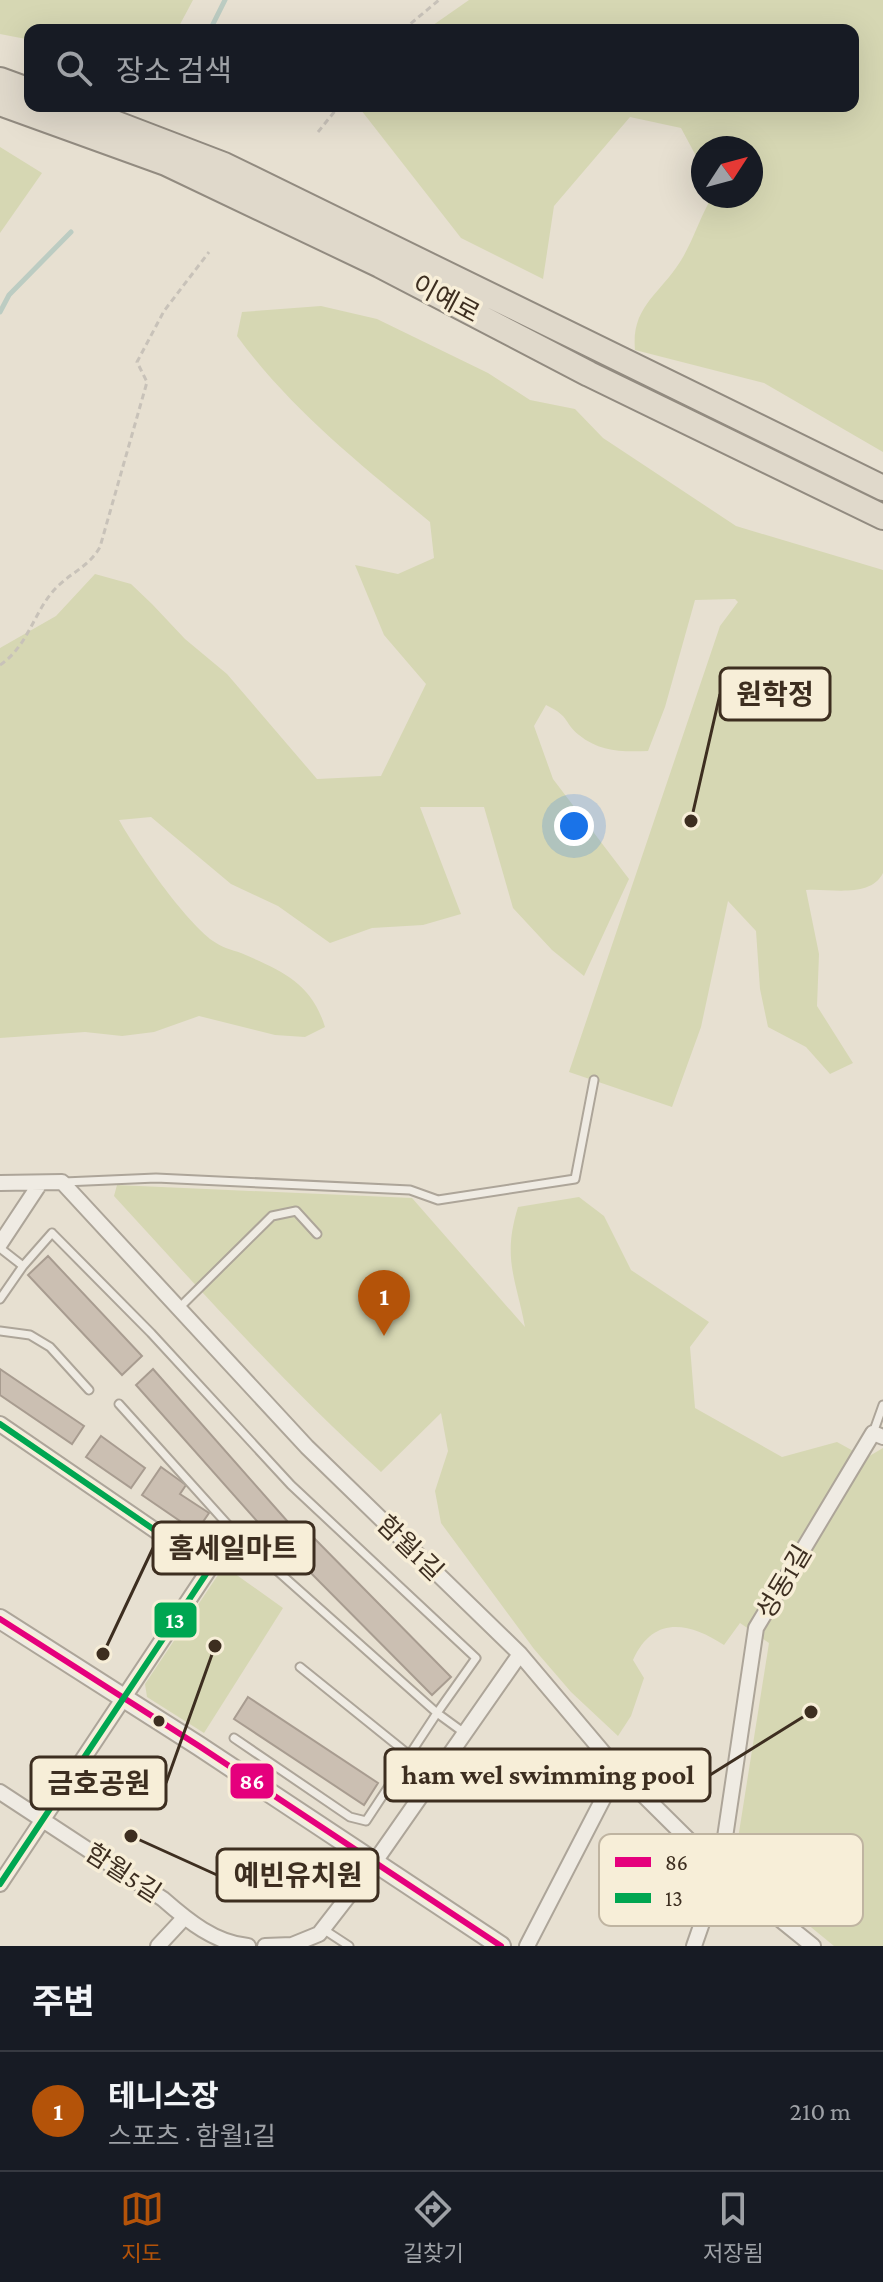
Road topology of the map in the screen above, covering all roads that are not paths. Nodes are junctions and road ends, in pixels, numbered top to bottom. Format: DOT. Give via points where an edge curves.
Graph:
graph roads {
  1 [pos="0,80"];
  2 [pos="24,89"];
  3 [pos="0,103"];
  4 [pos="24,112"];
  5 [pos="25,112"];
  6 [pos="86,112"];
  7 [pos="883,488"];
  8 [pos="883,517"];
  9 [pos="594,1080"];
  10 [pos="62,1182"];
  11 [pos="0,1183"];
  12 [pos="39,1185"];
  13 [pos="317,1234"];
  14 [pos="0,1246"];
  15 [pos="23,1266"];
  16 [pos="0,1299"];
  17 [pos="177,1310"];
  18 [pos="0,1331"];
  19 [pos="89,1390"];
  20 [pos="119,1404"];
  21 [pos="883,1405"];
  22 [pos="0,1424"];
  23 [pos="878,1435"];
  24 [pos="237,1535"];
  25 [pos="210,1568"];
  26 [pos="0,1619"];
  27 [pos="520,1654"];
  28 [pos="300,1667"];
  29 [pos="123,1697"];
  30 [pos="437,1713"];
  31 [pos="463,1732"];
  32 [pos="234,1738"];
  33 [pos="408,1754"];
  34 [pos="618,1770"];
  35 [pos="0,1792"];
  36 [pos="44,1822"];
  37 [pos="683,1834"];
  38 [pos="725,1834"];
  39 [pos="374,1863"];
  40 [pos="0,1884"];
  41 [pos="184,1918"];
  42 [pos="701,1926"];
  43 [pos="788,1926"];
  44 [pos="323,1929"];
  45 [pos="158,1946"];
  46 [pos="248,1946"];
  47 [pos="265,1946"];
  48 [pos="349,1946"];
  49 [pos="501,1946"];
  50 [pos="527,1946"];
  51 [pos="694,1946"];
  52 [pos="813,1946"];
  1 -- 2 [label="highway"];
  3 -- 4 [label="highway, 이예로"];
  5 -- 8 [label="highway, 이예로" via="166,163"];
  6 -- 7 [label="highway, 이예로" via="224,165"];
  9 -- 10 [label="lane" via="575,1179 438,1200 410,1190 156,1178"];
  10 -- 12 [label="street"];
  10 -- 17 [label="street, 함월1길"];
  11 -- 12 [label="street"];
  12 -- 14 [label="street"];
  13 -- 17 [label="lane" via="296,1211 272,1216"];
  14 -- 15 [label="lane"];
  15 -- 16 [label="lane"];
  15 -- 30 [label="lane" via="52,1233 291,1485 476,1658"];
  17 -- 27 [label="street, 함월1길" via="307,1447"];
  18 -- 19 [label="lane" via="30,1335 50,1347"];
  20 -- 24 [label="lane"];
  21 -- 23 [label="lane, 성동1길"];
  22 -- 25 [label="street"];
  23 -- 38 [label="street, 성동1길" via="756,1628"];
  24 -- 25 [label="lane"];
  24 -- 30 [label="lane"];
  25 -- 29 [label="street"];
  26 -- 29 [label="street"];
  27 -- 31 [label="street"];
  27 -- 34 [label="street, 함월1길"];
  28 -- 33 [label="lane"];
  29 -- 36 [label="street"];
  29 -- 39 [label="street"];
  30 -- 31 [label="lane"];
  30 -- 33 [label="lane"];
  31 -- 39 [label="street"];
  32 -- 33 [label="lane" via="350,1817 366,1821"];
  34 -- 37 [label="street, 함월1길"];
  34 -- 50 [label="street"];
  35 -- 36 [label="street, 함월5길"];
  36 -- 40 [label="street"];
  36 -- 41 [label="street, 함월5길"];
  39 -- 44 [label="street"];
  39 -- 49 [label="street"];
  41 -- 45 [label="street"];
  41 -- 46 [label="street, 함월5길" via="228,1944"];
  42 -- 51 [label="street, 성동1길"];
  43 -- 52 [label="street, 함월1길"];
  44 -- 47 [label="street" via="292,1945"];
  44 -- 48 [label="lane"];
}
